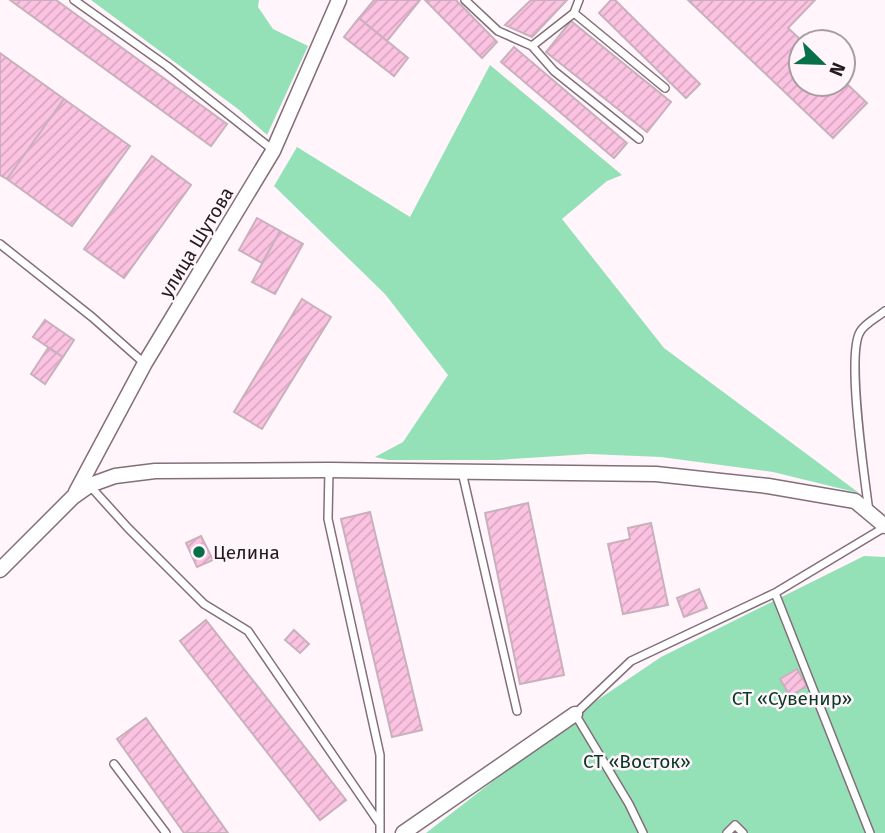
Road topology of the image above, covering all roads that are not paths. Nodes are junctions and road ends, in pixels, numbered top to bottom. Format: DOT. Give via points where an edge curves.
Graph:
graph roads {
  1 [pos="74,0"];
  2 [pos="339,0"];
  3 [pos="466,0"];
  4 [pos="579,0"];
  5 [pos="574,13"];
  6 [pos="532,46"];
  7 [pos="665,88"];
  8 [pos="639,139"];
  9 [pos="273,151"];
  10 [pos="0,244"];
  11 [pos="885,311"];
  12 [pos="145,363"];
  13 [pos="329,470"];
  14 [pos="462,472"];
  15 [pos="90,485"];
  16 [pos="73,497"];
  17 [pos="869,513"];
  18 [pos="885,526"];
  19 [pos="0,570"];
  20 [pos="775,593"];
  21 [pos="517,711"];
  22 [pos="575,714"];
  23 [pos="114,764"];
  24 [pos="380,824"];
  25 [pos="166,833"];
  26 [pos="380,833"];
  27 [pos="403,833"];
  28 [pos="643,833"];
  29 [pos="727,833"];
  30 [pos="743,833"];
  31 [pos="870,833"];
  1 -- 9 [label="lane" via="167,66"];
  2 -- 9 [label="street, улица Шутова"];
  3 -- 6 [label="lane" via="498,31"];
  4 -- 5 [label="lane"];
  5 -- 6 [label="lane"];
  5 -- 7 [label="lane"];
  6 -- 8 [label="lane" via="554,71"];
  9 -- 12 [label="street, улица Шутова"];
  10 -- 12 [label="lane"];
  11 -- 17 [label="lane" via="860,331 854,349"];
  12 -- 16 [label="street, улица Шутова"];
  13 -- 14 [label="street"];
  13 -- 15 [label="street" via="155,471 115,476"];
  13 -- 24 [label="lane" via="328,519 380,755"];
  14 -- 17 [label="street" via="656,474 855,501"];
  14 -- 21 [label="lane"];
  15 -- 16 [label="street"];
  15 -- 24 [label="lane" via="204,604 248,631"];
  16 -- 19 [label="street"];
  17 -- 18 [label="street"];
  18 -- 20 [label="lane"];
  20 -- 22 [label="lane" via="631,661"];
  20 -- 31 [label="lane"];
  22 -- 27 [label="street"];
  22 -- 28 [label="lane"];
  23 -- 25 [label="lane"];
  24 -- 26 [label="lane"];
  29 -- 30 [label="lane" via="735,825"];
}
